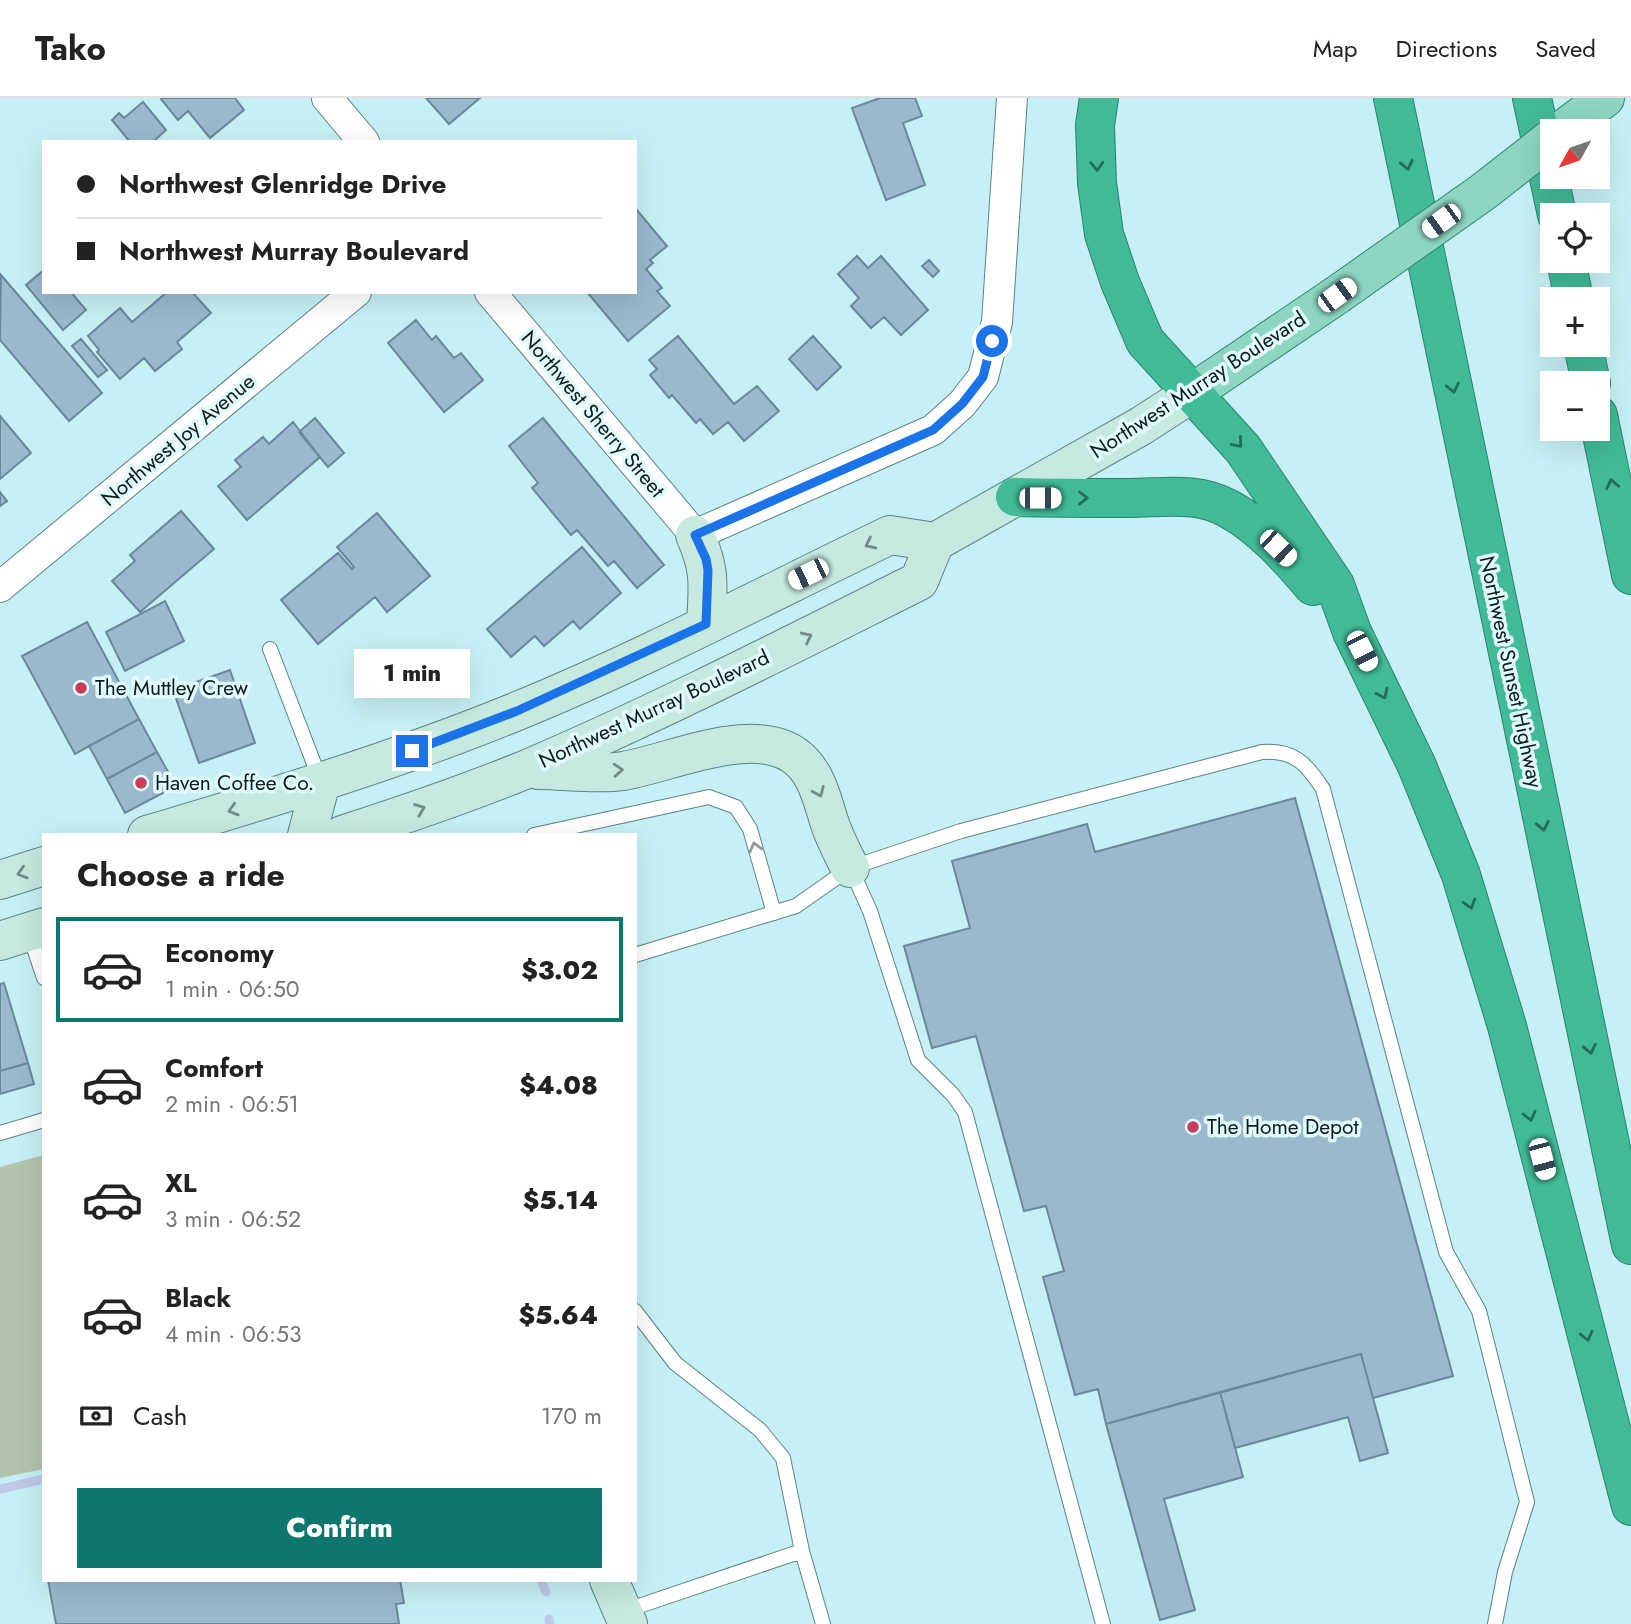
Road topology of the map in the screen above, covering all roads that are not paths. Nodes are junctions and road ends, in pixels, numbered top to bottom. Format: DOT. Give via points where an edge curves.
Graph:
graph roads {
  1 [pos="327,98"];
  2 [pos="1012,98"];
  3 [pos="1099,98"];
  4 [pos="1393,98"];
  5 [pos="1532,98"];
  6 [pos="1605,98"];
  7 [pos="1577,119"];
  8 [pos="362,140"];
  9 [pos="1540,147"];
  10 [pos="1554,203"];
  11 [pos="354,294"];
  12 [pos="492,294"];
  13 [pos="1192,393"];
  14 [pos="1603,441"];
  15 [pos="1015,498"];
  16 [pos="695,535"];
  17 [pos="935,542"];
  18 [pos="1631,575"];
  19 [pos="0,587"];
  20 [pos="706,624"];
  21 [pos="1352,632"];
  22 [pos="270,649"];
  23 [pos="525,770"];
  24 [pos="321,782"];
  25 [pos="154,833"];
  26 [pos="308,833"];
  27 [pos="351,833"];
  28 [pos="543,833"];
  29 [pos="42,867"];
  30 [pos="850,868"];
  31 [pos="0,880"];
  32 [pos="774,913"];
  33 [pos="24,933"];
  34 [pos="637,955"];
  35 [pos="42,974"];
  36 [pos="42,1121"];
  37 [pos="0,1133"];
  38 [pos="1631,1245"];
  39 [pos="637,1314"];
  40 [pos="1631,1506"];
  41 [pos="802,1551"];
  42 [pos="620,1605"];
  43 [pos="823,1624"];
  44 [pos="1103,1624"];
  45 [pos="1494,1624"];
  1 -- 8 [label="street"];
  2 -- 16 [label="street" via="997,322 983,377 933,430"];
  3 -- 13 [label="highway, one-way" via="1097,183 1104,234 1119,282 1145,341"];
  4 -- 38 [label="highway, Northwest Sunset Highway, one-way"];
  5 -- 10 [label="highway"];
  6 -- 7 [label="main road"];
  9 -- 13 [label="main road, Northwest Murray Boulevard, bridge" via="1483,192"];
  11 -- 19 [label="street, Northwest Joy Avenue"];
  12 -- 16 [label="street, Northwest Sherry Street"];
  13 -- 15 [label="main road, Northwest Murray Boulevard"];
  13 -- 21 [label="highway, one-way" via="1243,449 1335,585"];
  18 -- 14 [label="highway, one-way"];
  15 -- 17 [label="main road, Northwest Murray Boulevard"];
  15 -- 21 [label="highway, one-way" via="1175,495 1220,505 1264,534"];
  16 -- 20 [label="main road" via="708,570"];
  17 -- 20 [label="main road, one-way" via="890,535"];
  23 -- 17 [label="main road, Northwest Murray Boulevard, one-way" via="672,704 919,581"];
  20 -- 24 [label="main road" via="517,711"];
  21 -- 40 [label="highway, one-way" via="1417,766 1461,875 1507,1026"];
  22 -- 24 [label="lane"];
  27 -- 23 [label="main road, Northwest Murray Boulevard, one-way"];
  23 -- 30 [label="main road, one-way" via="621,771 744,743 778,746 803,762 814,780"];
  24 -- 25 [label="main road, one-way"];
  24 -- 26 [label="main road"];
  24 -- 27 [label="main road"];
  32 -- 28 [label="lane, one-way" via="750,829 736,807 709,797"];
  29 -- 31 [label="main road, one-way"];
  30 -- 32 [label="lane" via="796,906"];
  30 -- 44 [label="lane" via="870,911 918,1060 965,1112"];
  30 -- 45 [label="lane" via="961,831 1262,752 1280,751 1298,759 1314,776 1323,789 1446,1252 1479,1311 1527,1502"];
  32 -- 34 [label="lane"];
  33 -- 35 [label="lane"];
  36 -- 37 [label="lane"];
  39 -- 41 [label="lane" via="675,1363 760,1430 783,1458"];
  41 -- 42 [label="lane"];
  41 -- 43 [label="lane"];
}
